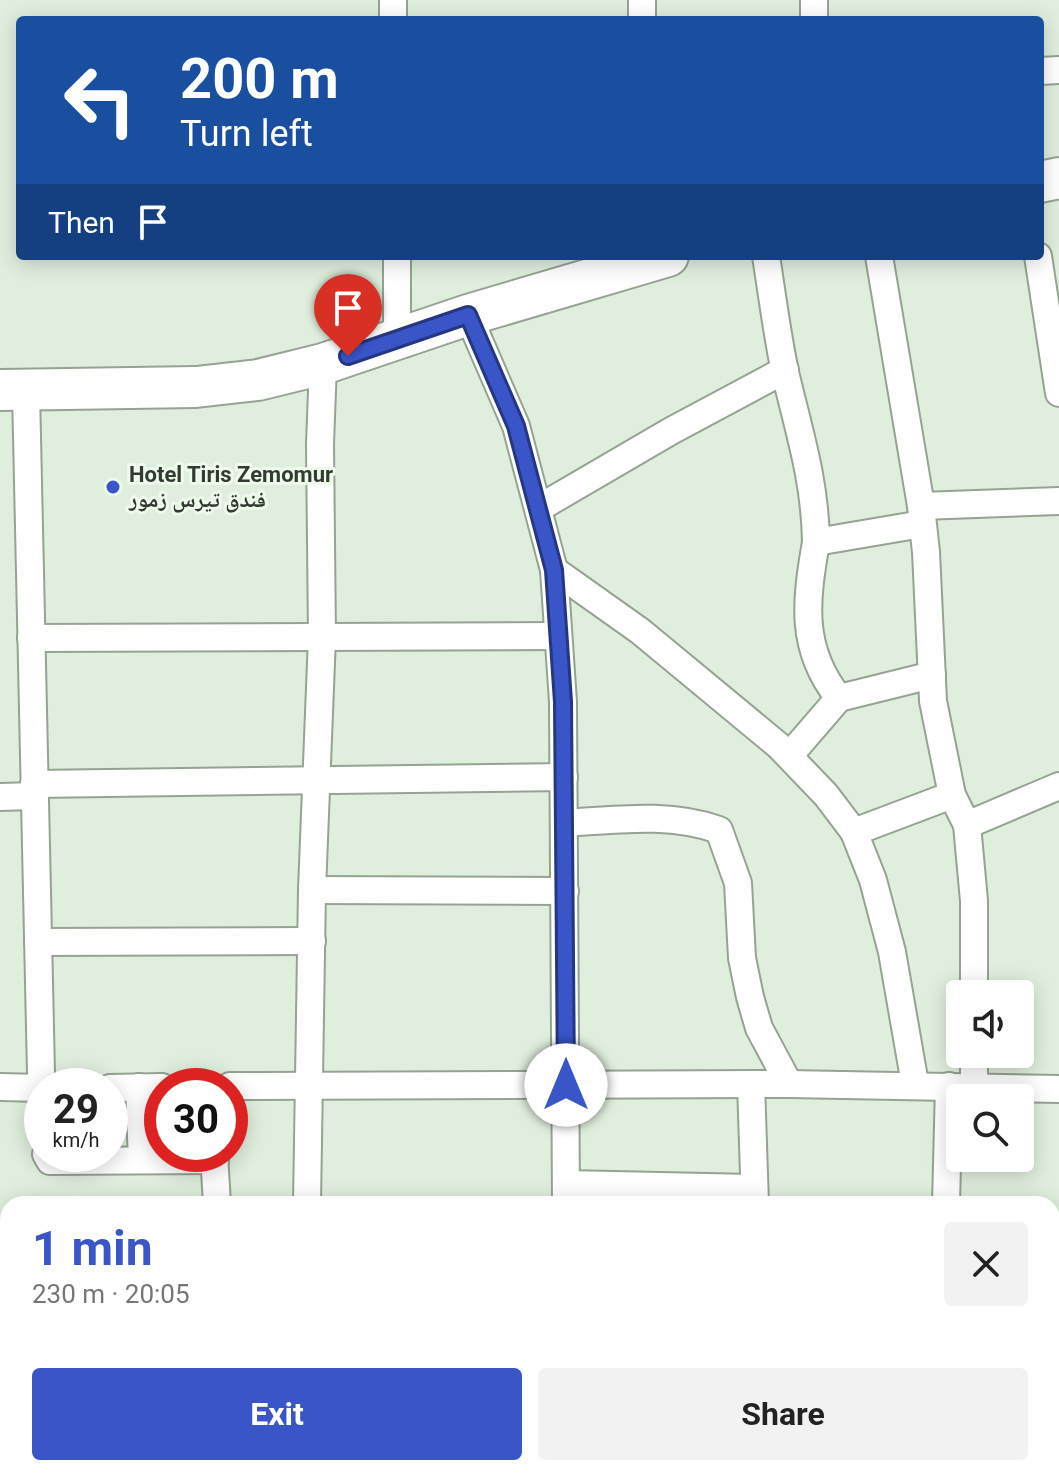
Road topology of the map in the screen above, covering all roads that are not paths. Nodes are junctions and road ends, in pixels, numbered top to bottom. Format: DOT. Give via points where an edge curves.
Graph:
graph roads {
  1 [pos="397,260"];
  2 [pos="647,260"];
  3 [pos="767,260"];
  4 [pos="880,260"];
  5 [pos="1039,260"];
  6 [pos="468,315"];
  7 [pos="397,339"];
  8 [pos="323,364"];
  9 [pos="785,370"];
  10 [pos="13,390"];
  11 [pos="1059,393"];
  12 [pos="1059,501"];
  13 [pos="539,508"];
  14 [pos="921,515"];
  15 [pos="816,542"];
  16 [pos="554,570"];
  17 [pos="558,636"];
  18 [pos="322,637"];
  19 [pos="31,638"];
  20 [pos="932,675"];
  21 [pos="839,698"];
  22 [pos="789,756"];
  23 [pos="564,777"];
  24 [pos="316,780"];
  25 [pos="1059,786"];
  26 [pos="34,790"];
  27 [pos="952,795"];
  28 [pos="0,797"];
  29 [pos="564,823"];
  30 [pos="967,825"];
  31 [pos="854,832"];
  32 [pos="312,890"];
  33 [pos="565,891"];
  34 [pos="312,941"];
  35 [pos="38,942"];
  36 [pos="974,980"];
  37 [pos="41,1068"];
  38 [pos="751,1084"];
  39 [pos="789,1084"];
  40 [pos="915,1084"];
  41 [pos="566,1085"];
  42 [pos="946,1085"];
  43 [pos="248,1086"];
  44 [pos="309,1086"];
  45 [pos="0,1087"];
  46 [pos="24,1088"];
  47 [pos="1034,1088"];
  48 [pos="1059,1089"];
  49 [pos="144,1142"];
  50 [pos="128,1160"];
  51 [pos="142,1160"];
  52 [pos="215,1172"];
  53 [pos="950,1172"];
  54 [pos="566,1194"];
  55 [pos="216,1196"];
  56 [pos="307,1196"];
  57 [pos="754,1196"];
  58 [pos="947,1196"];
  1 -- 7 [label="street"];
  2 -- 6 [label="highway"];
  3 -- 9 [label="street"];
  4 -- 14 [label="street"];
  5 -- 11 [label="street"];
  6 -- 7 [label="highway"];
  6 -- 13 [label="street" via="516,426"];
  7 -- 8 [label="highway"];
  8 -- 10 [label="highway" via="258,380 196,387"];
  8 -- 18 [label="street"];
  9 -- 13 [label="street"];
  9 -- 15 [label="street" via="806,452"];
  10 -- 19 [label="street"];
  12 -- 14 [label="street"];
  13 -- 16 [label="street"];
  14 -- 15 [label="street"];
  14 -- 20 [label="street"];
  15 -- 21 [label="street" via="808,588 810,638 818,666"];
  16 -- 17 [label="street"];
  16 -- 22 [label="street" via="640,631"];
  17 -- 18 [label="street"];
  17 -- 23 [label="street"];
  18 -- 19 [label="street"];
  18 -- 24 [label="street"];
  19 -- 26 [label="street"];
  20 -- 21 [label="street"];
  20 -- 27 [label="street"];
  21 -- 22 [label="street"];
  22 -- 31 [label="street"];
  23 -- 24 [label="street"];
  23 -- 29 [label="street"];
  24 -- 26 [label="street"];
  24 -- 32 [label="street"];
  25 -- 30 [label="street"];
  26 -- 28 [label="street"];
  26 -- 35 [label="street"];
  27 -- 30 [label="street"];
  27 -- 31 [label="street"];
  29 -- 33 [label="street"];
  29 -- 39 [label="street" via="651,818 695,821 719,830 738,883 750,997 759,1028"];
  30 -- 36 [label="street"];
  31 -- 40 [label="street" via="892,952"];
  32 -- 33 [label="street"];
  32 -- 34 [label="street"];
  33 -- 41 [label="street"];
  34 -- 35 [label="street"];
  34 -- 44 [label="street"];
  35 -- 37 [label="street"];
  38 -- 39 [label="street"];
  38 -- 41 [label="street"];
  38 -- 57 [label="street"];
  39 -- 40 [label="street"];
  40 -- 42 [label="street"];
  41 -- 44 [label="street"];
  41 -- 54 [label="street"];
  43 -- 44 [label="street"];
  44 -- 56 [label="street"];
  45 -- 46 [label="street"];
  47 -- 48 [label="street"];
  49 -- 51 [label="street"];
  50 -- 51 [label="street"];
  52 -- 55 [label="street"];
  53 -- 58 [label="street"];
  54 -- 57 [label="street"];
}
